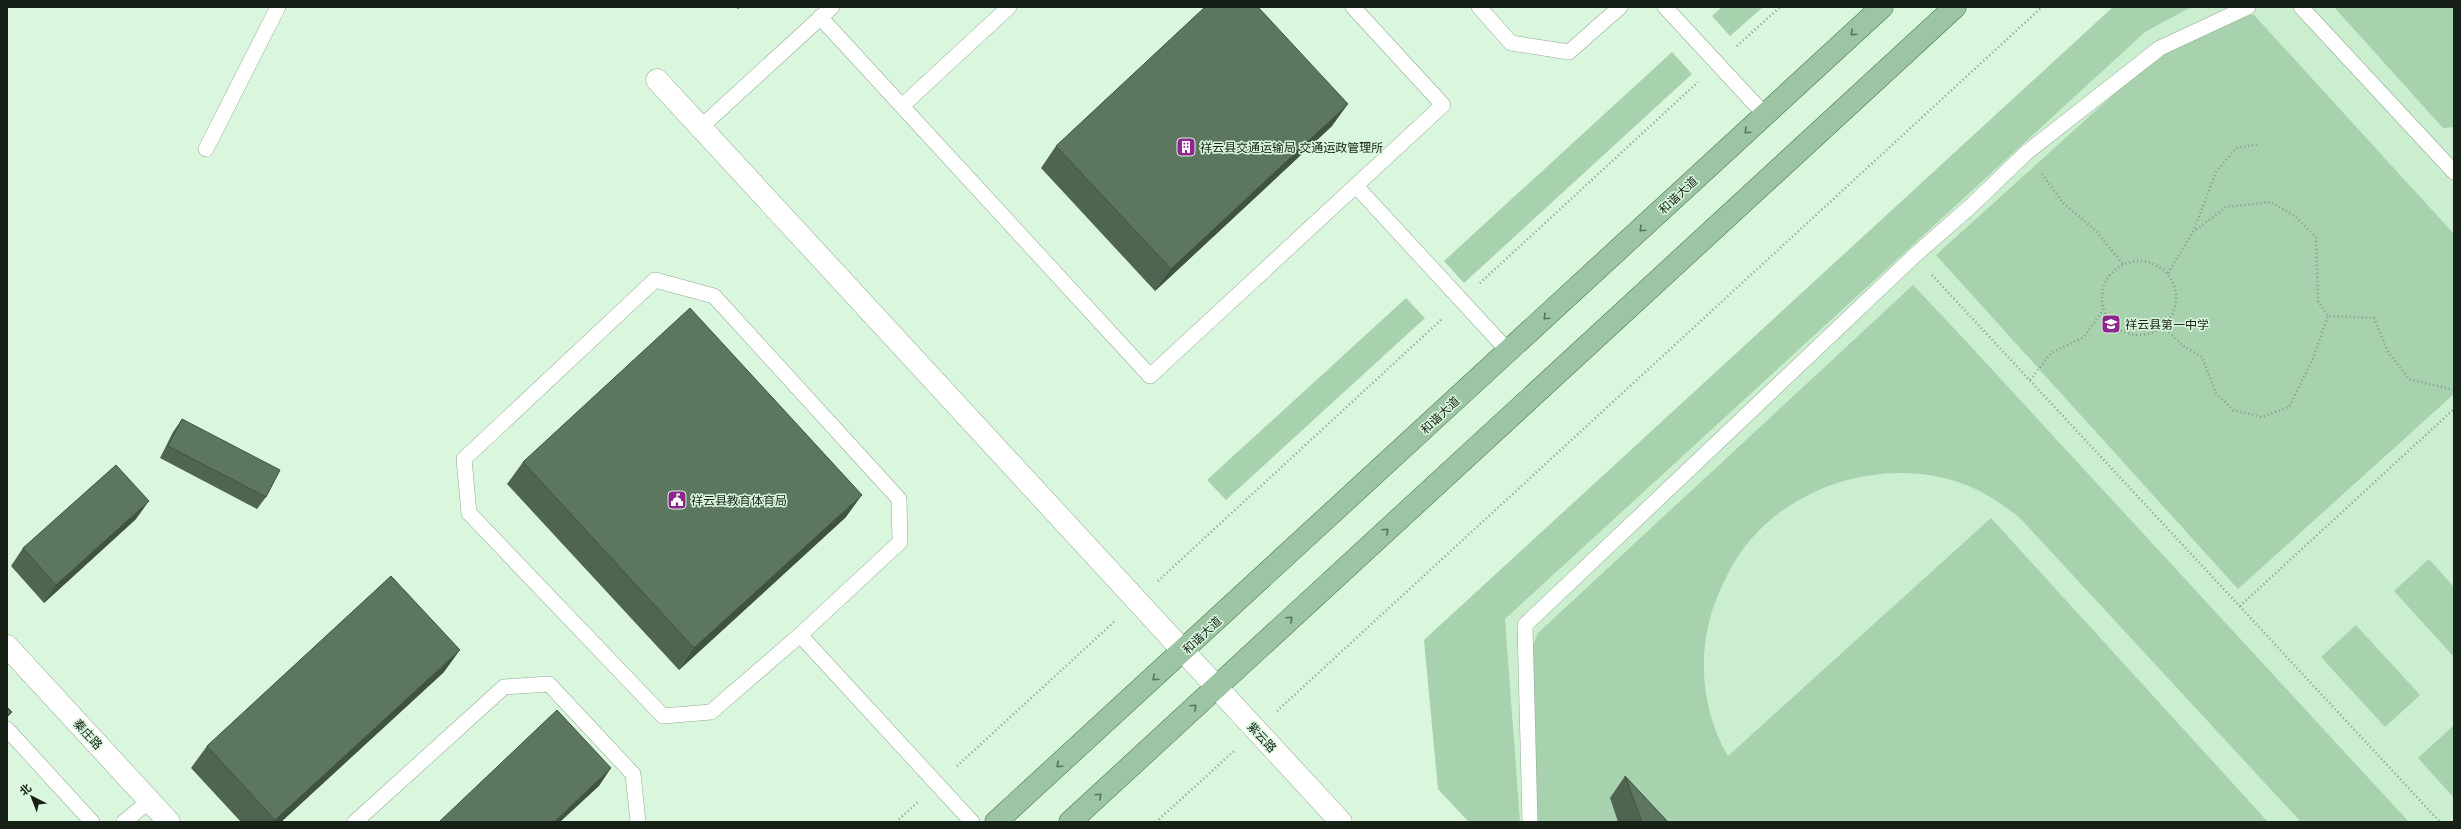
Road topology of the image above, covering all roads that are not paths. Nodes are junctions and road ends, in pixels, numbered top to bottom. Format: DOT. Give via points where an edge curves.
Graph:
graph roads {
  1 [pos="278,7"];
  2 [pos="832,7"];
  3 [pos="1009,7"];
  4 [pos="1353,7"];
  5 [pos="1478,7"];
  6 [pos="1620,7"];
  7 [pos="1665,7"];
  8 [pos="1882,7"];
  9 [pos="1955,7"];
  10 [pos="2248,7"];
  11 [pos="2301,7"];
  12 [pos="820,17"];
  13 [pos="657,80"];
  14 [pos="902,106"];
  15 [pos="1765,115"];
  16 [pos="701,127"];
  17 [pos="206,149"];
  18 [pos="2452,165"];
  19 [pos="1356,186"];
  20 [pos="1509,352"];
  21 [pos="800,635"];
  22 [pos="7,646"];
  23 [pos="1184,652"];
  24 [pos="1216,687"];
  25 [pos="7,729"];
  26 [pos="150,801"];
  27 [pos="92,822"];
  28 [pos="124,822"];
  29 [pos="169,822"];
  30 [pos="355,822"];
  31 [pos="638,822"];
  32 [pos="972,822"];
  33 [pos="996,822"];
  34 [pos="1070,822"];
  35 [pos="1341,822"];
  36 [pos="1530,822"];
  1 -- 17 [label="lane"];
  2 -- 12 [label="lane"];
  3 -- 14 [label="lane"];
  4 -- 19 [label="lane" via="1443,105"];
  5 -- 6 [label="lane" via="1511,43 1569,52"];
  7 -- 15 [label="lane"];
  8 -- 15 [label="main road, 和谐大道, one-way"];
  24 -- 9 [label="main road, one-way"];
  10 -- 36 [label="lane" via="2160,48 2026,153 1525,625"];
  11 -- 18 [label="lane"];
  12 -- 14 [label="lane"];
  12 -- 16 [label="lane"];
  13 -- 16 [label="street, 紫云路"];
  14 -- 19 [label="lane" via="1150,376"];
  15 -- 20 [label="main road, 和谐大道, one-way"];
  16 -- 23 [label="street, 紫云路"];
  19 -- 20 [label="lane"];
  20 -- 23 [label="main road, 和谐大道"];
  21 -- 21 [label="lane" via="900,542 899,499 714,296 655,280 464,459 469,513 663,716 710,712"];
  21 -- 32 [label="lane"];
  22 -- 26 [label="street, 秦庄路"];
  23 -- 24 [label="street, 紫云路"];
  23 -- 33 [label="main road, 和谐大道, one-way"];
  34 -- 24 [label="main road, one-way"];
  24 -- 35 [label="street, 紫云路"];
  25 -- 27 [label="lane"];
  26 -- 28 [label="lane"];
  26 -- 29 [label="street, 秦庄路"];
  30 -- 31 [label="lane" via="504,687 549,684 632,774"];
}
